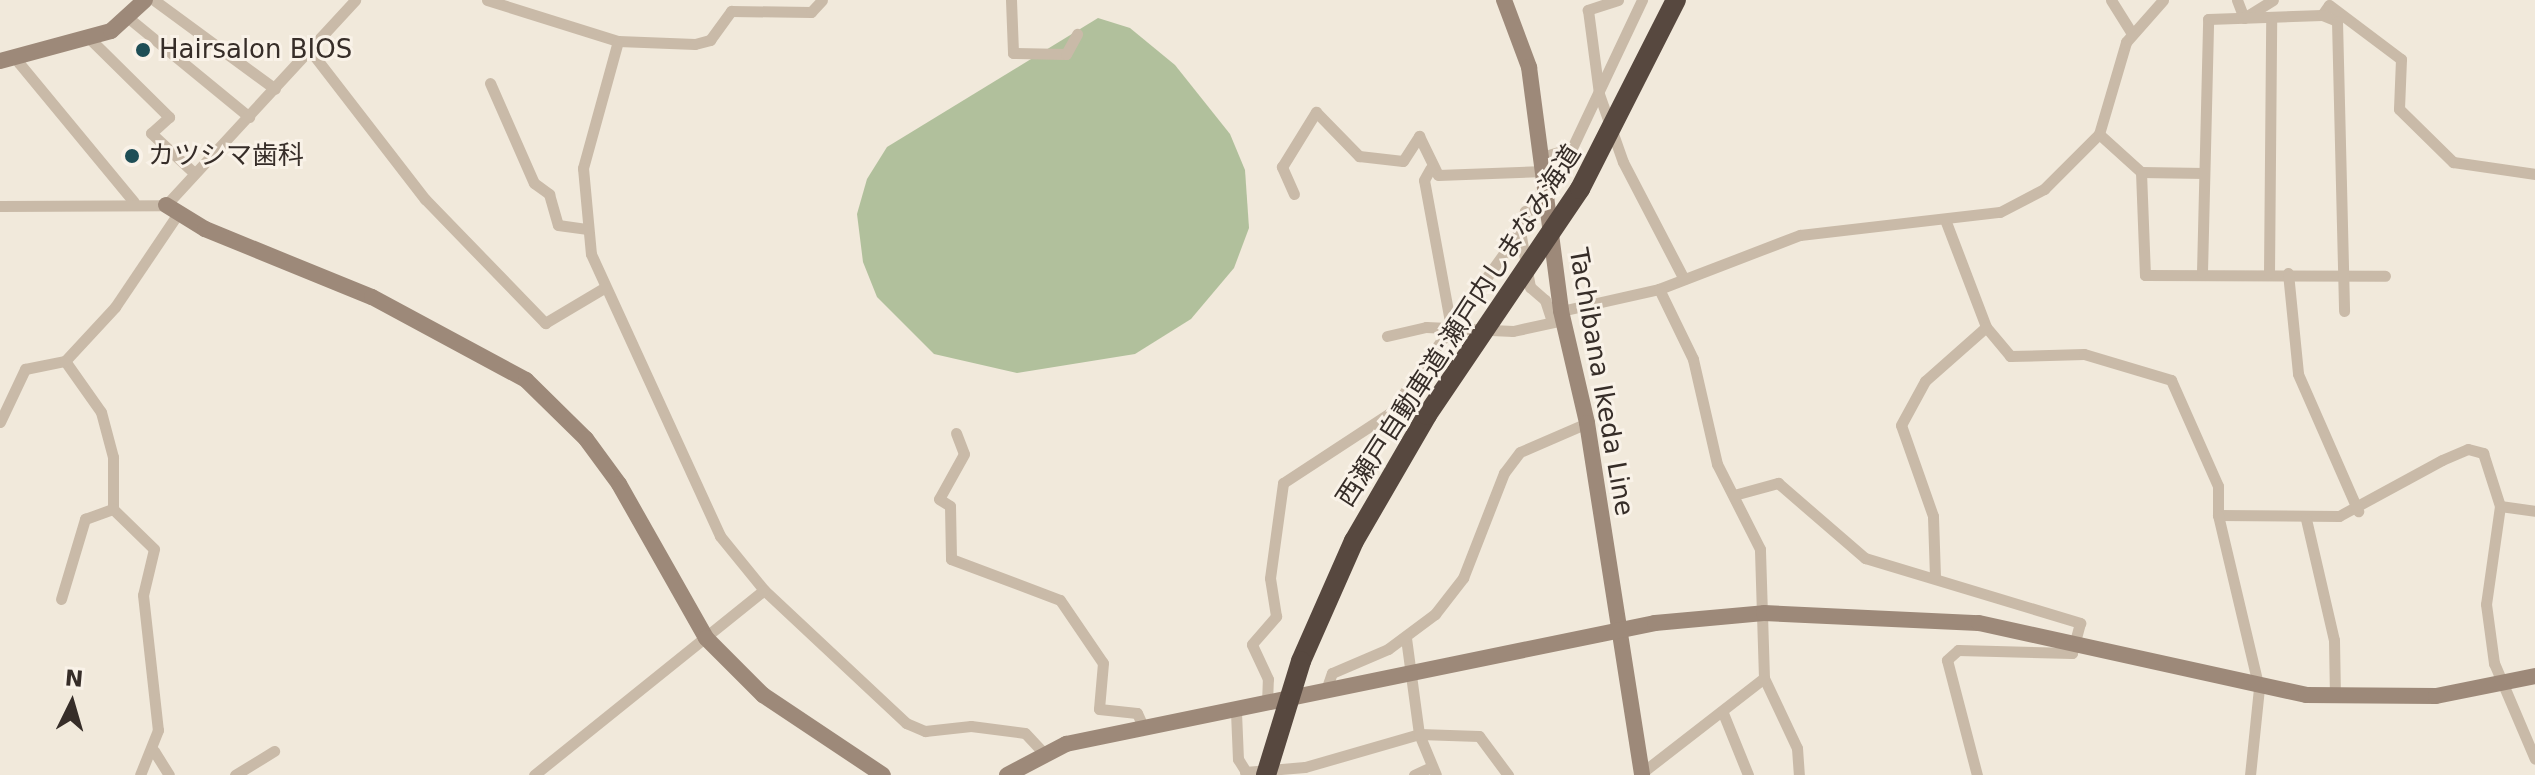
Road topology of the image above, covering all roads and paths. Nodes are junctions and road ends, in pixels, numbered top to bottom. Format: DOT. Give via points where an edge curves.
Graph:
graph roads {
  1 [pos="145,0"];
  2 [pos="154,0"];
  3 [pos="355,0"];
  4 [pos="487,0"];
  5 [pos="822,0"];
  6 [pos="1011,0"];
  7 [pos="1504,0"];
  8 [pos="1618,0"];
  9 [pos="1642,0"];
  10 [pos="1676,0"];
  11 [pos="2111,0"];
  12 [pos="2163,0"];
  13 [pos="2237,0"];
  14 [pos="2273,0"];
  15 [pos="1588,5"];
  16 [pos="2322,15"];
  17 [pos="2244,18"];
  18 [pos="2271,19"];
  19 [pos="131,20"];
  20 [pos="2131,32"];
  21 [pos="1077,34"];
  22 [pos="88,37"];
  23 [pos="618,41"];
  24 [pos="312,53"];
  25 [pos="21,54"];
  26 [pos="0,61"];
  27 [pos="490,83"];
  28 [pos="275,89"];
  29 [pos="1599,94"];
  30 [pos="249,117"];
  31 [pos="2099,134"];
  32 [pos="1543,164"];
  33 [pos="1430,169"];
  34 [pos="193,172"];
  35 [pos="2141,172"];
  36 [pos="2204,173"];
  37 [pos="2535,174"];
  38 [pos="1294,194"];
  39 [pos="134,202"];
  40 [pos="1548,205"];
  41 [pos="0,206"];
  42 [pos="172,208"];
  43 [pos="1946,222"];
  44 [pos="588,229"];
  45 [pos="1520,231"];
  46 [pos="2202,272"];
  47 [pos="2338,272"];
  48 [pos="2269,273"];
  49 [pos="2288,273"];
  50 [pos="2385,276"];
  51 [pos="1684,279"];
  52 [pos="604,288"];
  53 [pos="1659,289"];
  54 [pos="2344,311"];
  55 [pos="1558,317"];
  56 [pos="1451,327"];
  57 [pos="1986,327"];
  58 [pos="1387,336"];
  59 [pos="65,361"];
  60 [pos="0,422"];
  61 [pos="1587,423"];
  62 [pos="956,433"];
  63 [pos="1734,495"];
  64 [pos="2500,506"];
  65 [pos="113,509"];
  66 [pos="2358,511"];
  67 [pos="2535,511"];
  68 [pos="2218,515"];
  69 [pos="2306,519"];
  70 [pos="1935,577"];
  71 [pos="764,590"];
  72 [pos="61,599"];
  73 [pos="1764,613"];
  74 [pos="1618,631"];
  75 [pos="706,638"];
  76 [pos="1406,638"];
  77 [pos="2081,639"];
  78 [pos="2535,676"];
  79 [pos="1764,678"];
  80 [pos="1410,679"];
  81 [pos="2499,686"];
  82 [pos="2259,688"];
  83 [pos="1326,690"];
  84 [pos="2335,696"];
  85 [pos="1267,704"];
  86 [pos="1236,712"];
  87 [pos="1723,713"];
  88 [pos="1144,729"];
  89 [pos="1419,734"];
  90 [pos="154,751"];
  91 [pos="274,751"];
  92 [pos="1043,752"];
  93 [pos="2535,759"];
  94 [pos="1433,771"];
  95 [pos="1253,774"];
  96 [pos="140,775"];
  97 [pos="169,775"];
  98 [pos="235,775"];
  99 [pos="534,775"];
  100 [pos="883,775"];
  101 [pos="1007,775"];
  102 [pos="1414,775"];
  103 [pos="1508,775"];
  104 [pos="1641,775"];
  105 [pos="1748,775"];
  106 [pos="1799,775"];
  107 [pos="1977,775"];
  108 [pos="2250,775"];
  1 -- 19 [label="street"];
  2 -- 28 [label="street"];
  3 -- 24 [label="street"];
  4 -- 23 [label="street"];
  5 -- 23 [label="street" via="811,12 731,11 710,40 695,44"];
  6 -- 21 [label="street" via="1013,53 1066,54"];
  7 -- 32 [label="street, Tachibana Ikeda Line" via="1529,67"];
  8 -- 15 [label="street"];
  9 -- 29 [label="street"];
  10 -- 95 [label="highway, 西瀬戸自動車道;瀬戸内しまなみ海道, bridge" via="1580,189 1427,415 1354,541"];
  11 -- 20 [label="street"];
  12 -- 20 [label="street"];
  13 -- 17 [label="street"];
  14 -- 17 [label="street"];
  15 -- 29 [label="street"];
  16 -- 18 [label="street"];
  16 -- 37 [label="street" via="2329,5 2401,59 2399,109 2453,162"];
  16 -- 47 [label="street" via="2337,21"];
  17 -- 18 [label="street"];
  17 -- 36 [label="street" via="2208,19 2205,28"];
  18 -- 48 [label="street"];
  19 -- 22 [label="street"];
  19 -- 30 [label="street"];
  20 -- 31 [label="street"];
  22 -- 25 [label="street"];
  22 -- 34 [label="street" via="169,117 151,133"];
  23 -- 44 [label="street" via="583,168"];
  24 -- 28 [label="street"];
  24 -- 52 [label="street" via="425,199 545,323"];
  25 -- 26 [label="street"];
  25 -- 39 [label="street" via="19,63"];
  27 -- 44 [label="street" via="534,183 549,194 558,225"];
  28 -- 30 [label="street"];
  29 -- 32 [label="street" via="1572,148"];
  29 -- 51 [label="street" via="1623,162"];
  30 -- 34 [label="street"];
  31 -- 35 [label="street"];
  31 -- 43 [label="street" via="2044,189 2000,212"];
  32 -- 33 [label="street" via="1465,175"];
  32 -- 40 [label="street, Tachibana Ikeda Line"];
  33 -- 38 [label="street" via="1425,138 1403,161 1359,156 1311,113 1282,167"];
  33 -- 56 [label="street" via="1424,180"];
  34 -- 42 [label="street"];
  35 -- 36 [label="street"];
  35 -- 46 [label="street" via="2145,275"];
  36 -- 46 [label="street"];
  39 -- 41 [label="street"];
  39 -- 42 [label="street"];
  40 -- 45 [label="street" via="1525,211"];
  40 -- 55 [label="street, Tachibana Ikeda Line"];
  42 -- 59 [label="street" via="115,307"];
  42 -- 75 [label="street" via="372,297 526,380 586,439 619,484"];
  43 -- 51 [label="street" via="1800,235"];
  43 -- 57 [label="street"];
  44 -- 52 [label="street"];
  45 -- 55 [label="street" via="1530,287"];
  45 -- 56 [label="street"];
  46 -- 48 [label="street"];
  47 -- 49 [label="street"];
  47 -- 50 [label="street"];
  47 -- 54 [label="street"];
  48 -- 49 [label="street"];
  49 -- 66 [label="street" via="2298,374"];
  51 -- 53 [label="street"];
  52 -- 71 [label="street" via="720,536"];
  53 -- 55 [label="street"];
  53 -- 63 [label="street" via="1693,359 1717,464"];
  55 -- 56 [label="street" via="1513,331"];
  55 -- 61 [label="street, Tachibana Ikeda Line"];
  56 -- 58 [label="street"];
  56 -- 85 [label="street" via="1390,413 1283,483 1270,578 1276,616 1252,644 1268,679"];
  57 -- 68 [label="street" via="2010,356 2084,354 2171,380 2218,486"];
  57 -- 70 [label="street" via="1925,381 1901,425 1933,516"];
  59 -- 60 [label="street" via="25,369"];
  59 -- 65 [label="street" via="101,412 113,457"];
  61 -- 74 [label="street, Tachibana Ikeda Line"];
  61 -- 76 [label="street" via="1520,452 1499,485 1463,578"];
  62 -- 88 [label="street" via="964,454 939,499 950,506 951,559 1060,600 1103,663 1099,709 1137,713"];
  63 -- 70 [label="street" via="1778,483 1865,558"];
  63 -- 73 [label="street" via="1760,549"];
  64 -- 66 [label="street" via="2476,448 2403,479"];
  64 -- 67 [label="street"];
  64 -- 81 [label="street" via="2486,604"];
  65 -- 72 [label="street" via="85,519"];
  65 -- 90 [label="street" via="154,549 143,595"];
  66 -- 69 [label="street"];
  68 -- 69 [label="street"];
  68 -- 82 [label="street"];
  69 -- 84 [label="street" via="2334,640"];
  70 -- 77 [label="street" via="1997,604 2080,623"];
  71 -- 75 [label="street"];
  71 -- 92 [label="street" via="906,723 925,731 971,726 1025,733"];
  73 -- 74 [label="street"];
  73 -- 77 [label="street" via="1896,615"];
  73 -- 79 [label="street"];
  74 -- 80 [label="street"];
  74 -- 104 [label="street, Tachibana Ikeda Line"];
  75 -- 99 [label="street"];
  75 -- 100 [label="street" via="763,695"];
  76 -- 80 [label="street"];
  76 -- 83 [label="street" via="1332,673"];
  77 -- 82 [label="street"];
  77 -- 107 [label="street" via="2072,653 1951,654 1946,667 1965,709"];
  78 -- 81 [label="street"];
  79 -- 87 [label="street"];
  79 -- 106 [label="street" via="1797,748"];
  80 -- 83 [label="street"];
  80 -- 89 [label="street"];
  81 -- 84 [label="street" via="2436,696"];
  81 -- 93 [label="street"];
  82 -- 84 [label="street"];
  82 -- 108 [label="street"];
  83 -- 85 [label="street"];
  85 -- 86 [label="street"];
  86 -- 88 [label="street"];
  86 -- 95 [label="street"];
  87 -- 104 [label="street"];
  87 -- 105 [label="street"];
  88 -- 92 [label="street"];
  89 -- 94 [label="street"];
  89 -- 95 [label="street" via="1305,767"];
  89 -- 103 [label="street" via="1479,736"];
  90 -- 96 [label="street"];
  90 -- 97 [label="street"];
  91 -- 98 [label="street"];
  92 -- 101 [label="street"];
  94 -- 102 [label="street"];
}
